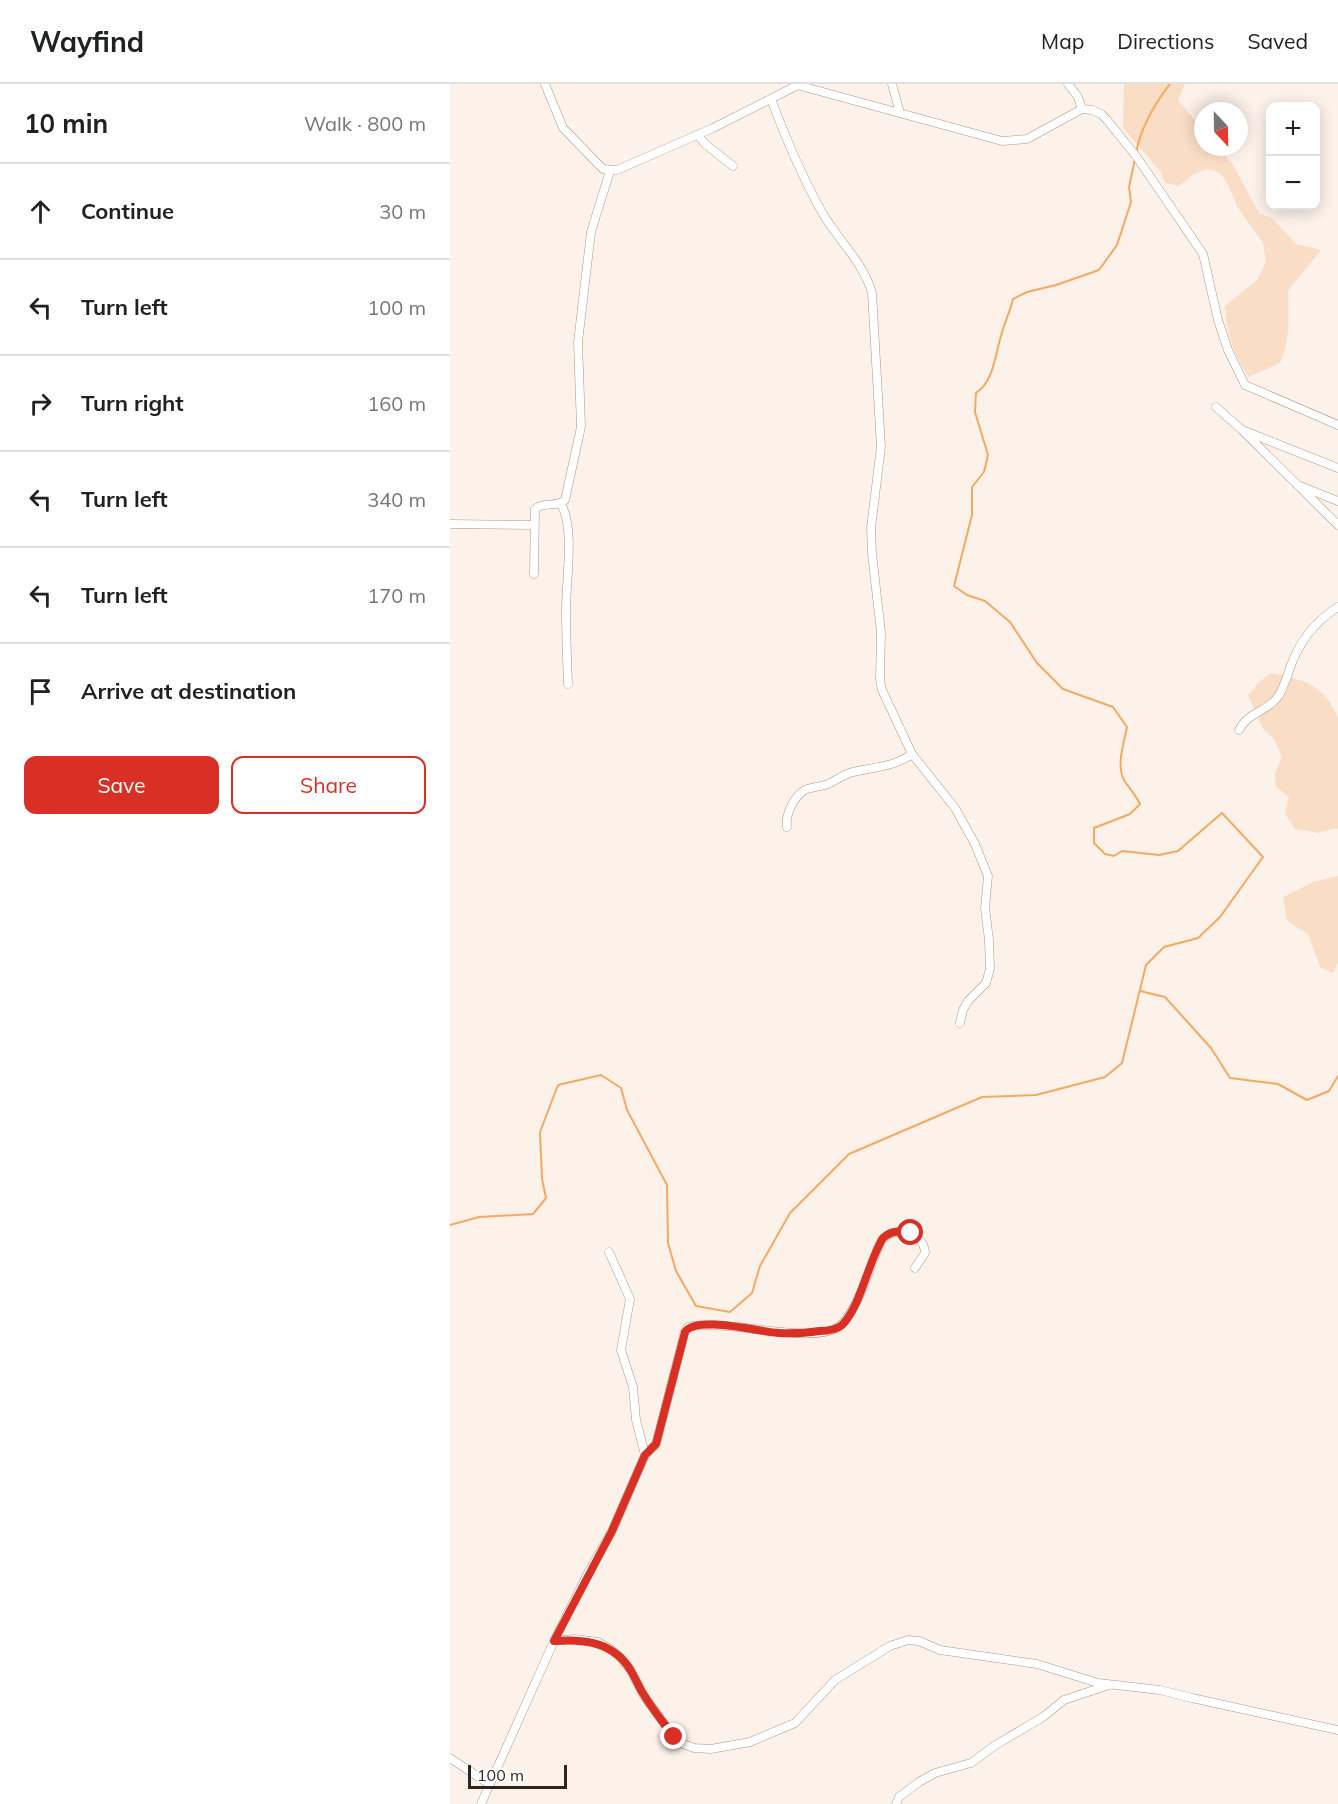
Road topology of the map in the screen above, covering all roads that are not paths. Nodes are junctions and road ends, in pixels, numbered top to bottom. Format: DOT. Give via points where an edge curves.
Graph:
graph roads {
  1 [pos="545,84"];
  2 [pos="892,84"];
  3 [pos="1068,84"];
  4 [pos="799,85"];
  5 [pos="771,99"];
  6 [pos="1082,110"];
  7 [pos="900,113"];
  8 [pos="698,135"];
  9 [pos="733,166"];
  10 [pos="610,171"];
  11 [pos="1216,407"];
  12 [pos="1338,424"];
  13 [pos="1242,430"];
  14 [pos="1338,468"];
  15 [pos="1296,484"];
  16 [pos="1338,501"];
  17 [pos="561,504"];
  18 [pos="450,524"];
  19 [pos="534,525"];
  20 [pos="1338,525"];
  21 [pos="534,574"];
  22 [pos="1338,607"];
  23 [pos="568,684"];
  24 [pos="1239,730"];
  25 [pos="912,754"];
  26 [pos="787,827"];
  27 [pos="960,1023"];
  28 [pos="609,1252"];
  29 [pos="915,1268"];
  30 [pos="645,1455"];
  31 [pos="554,1641"];
  32 [pos="1110,1685"];
  33 [pos="1338,1730"];
  34 [pos="450,1758"];
  35 [pos="489,1784"];
  36 [pos="481,1804"];
  37 [pos="896,1804"];
  1 -- 10 [label="street" via="563,128 598,165"];
  2 -- 7 [label="street"];
  3 -- 6 [label="street"];
  4 -- 5 [label="street"];
  4 -- 7 [label="street"];
  5 -- 8 [label="street"];
  5 -- 25 [label="street" via="792,154 825,216 864,271 872,293 881,447 871,528 881,632 880,679"];
  6 -- 7 [label="street" via="1027,139 1014,141 992,139"];
  6 -- 12 [label="street" via="1092,110 1107,120 1203,254 1218,320 1246,387"];
  8 -- 9 [label="street"];
  8 -- 10 [label="street"];
  10 -- 17 [label="street" via="591,232 578,342 581,427 566,498"];
  11 -- 13 [label="street"];
  13 -- 14 [label="street"];
  13 -- 15 [label="street"];
  15 -- 16 [label="street"];
  15 -- 20 [label="street"];
  17 -- 19 [label="street" via="538,506"];
  17 -- 23 [label="street" via="567,517"];
  18 -- 19 [label="street"];
  19 -- 21 [label="street"];
  22 -- 24 [label="street" via="1304,637 1278,697 1248,717"];
  25 -- 26 [label="street" via="896,763 855,771 803,791 788,813"];
  25 -- 27 [label="street" via="955,808 988,876 985,908 990,969 986,983 968,1001"];
  28 -- 30 [label="street" via="630,1299 621,1350 633,1387"];
  29 -- 30 [label="street" via="925,1253 922,1242 911,1233 891,1232 880,1243 852,1310 839,1327 798,1334 730,1326 688,1327 656,1444"];
  30 -- 31 [label="street" via="612,1531"];
  31 -- 32 [label="street" via="597,1642 610,1649 630,1669 674,1737 694,1748 750,1742 795,1723 835,1680 890,1646 908,1640 940,1650 1037,1664"];
  31 -- 35 [label="street"];
  32 -- 33 [label="street" via="1170,1691"];
  32 -- 37 [label="street" via="1065,1700 978,1759 919,1782"];
  34 -- 35 [label="street"];
  35 -- 36 [label="street"];
}
